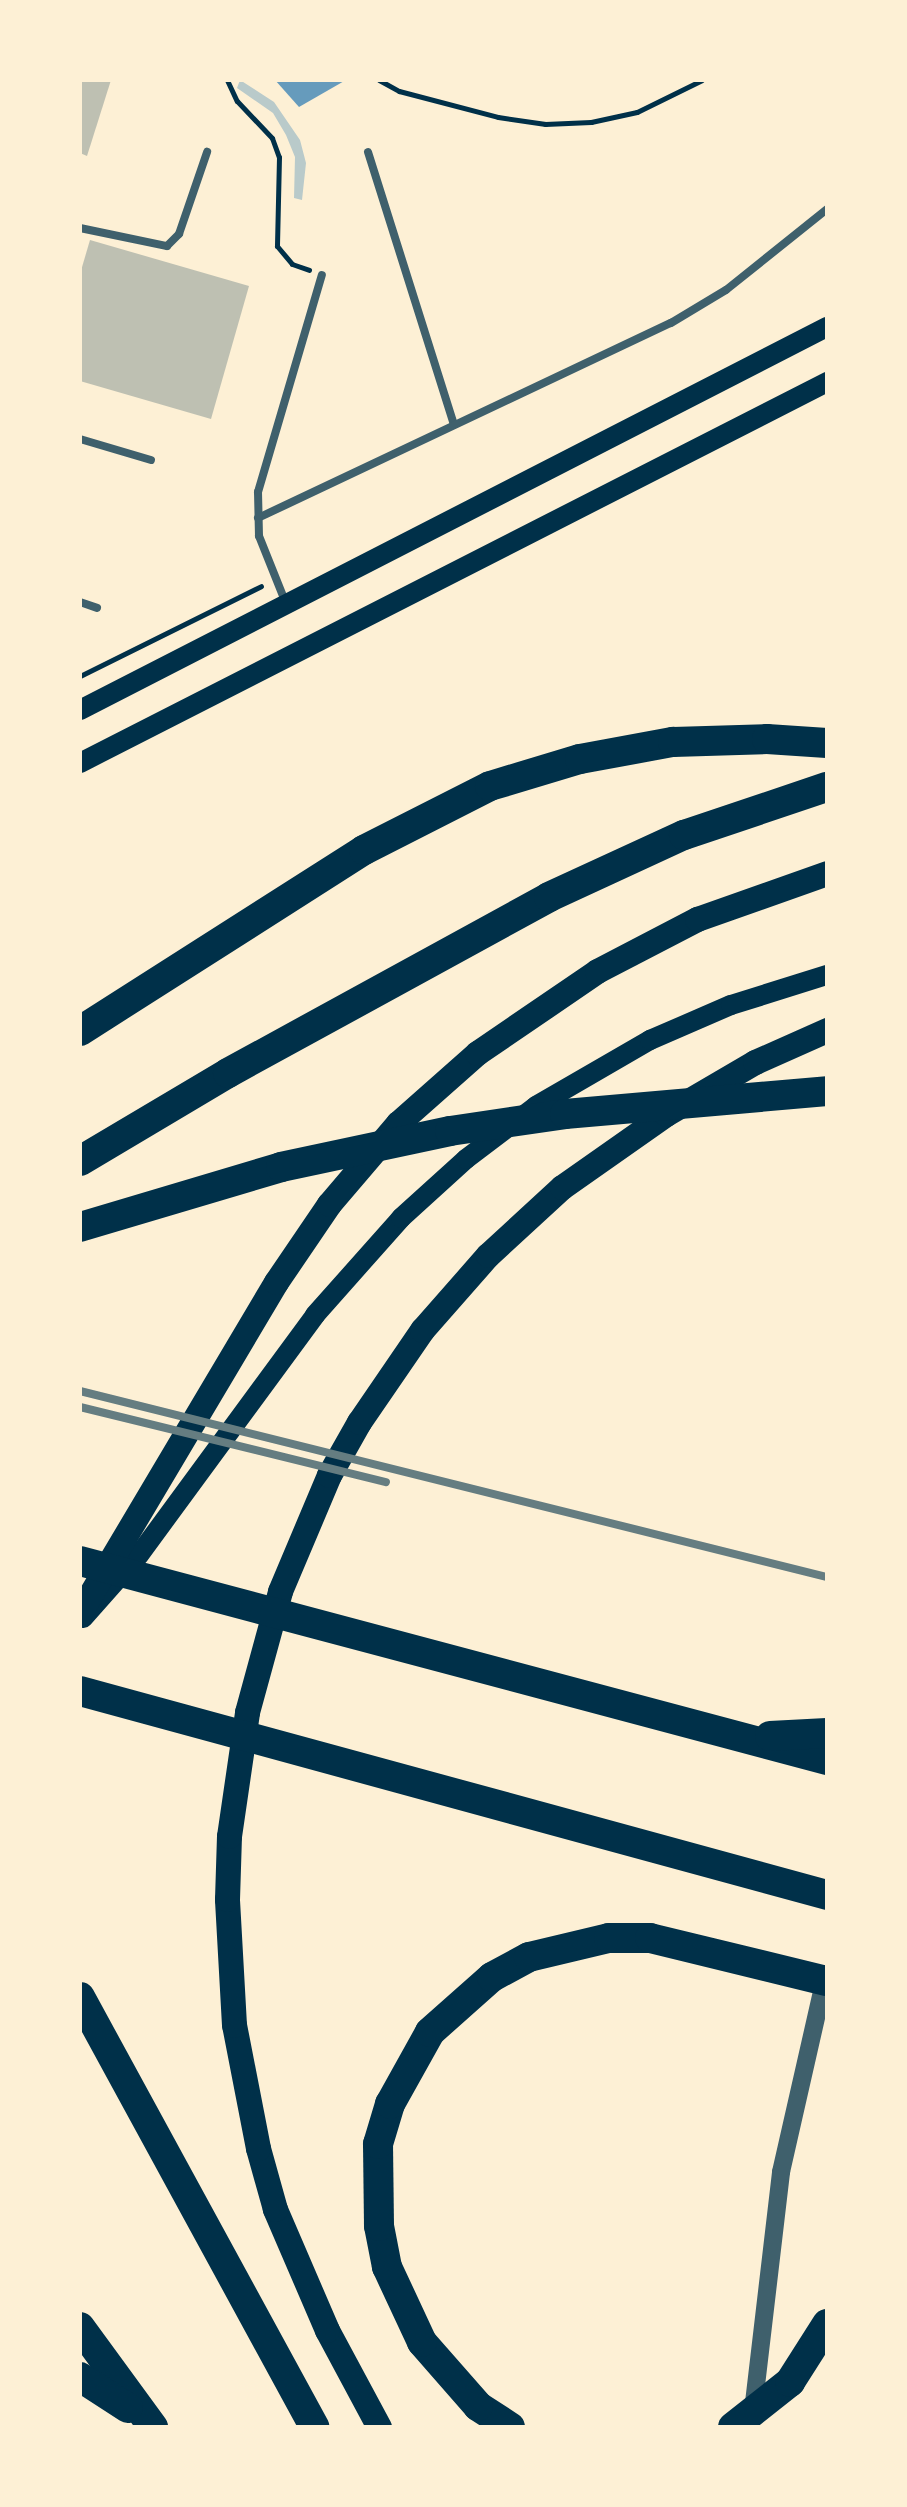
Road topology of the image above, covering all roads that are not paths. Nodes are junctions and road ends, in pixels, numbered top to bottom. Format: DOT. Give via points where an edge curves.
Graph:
graph roads {
  1 [pos="207,152"];
  2 [pos="368,152"];
  3 [pos="827,209"];
  4 [pos="80,228"];
  5 [pos="322,275"];
  6 [pos="827,326"];
  7 [pos="827,382"];
  8 [pos="454,426"];
  9 [pos="80,439"];
  10 [pos="150,460"];
  11 [pos="258,518"];
  12 [pos="80,602"];
  13 [pos="286,606"];
  14 [pos="97,608"];
  15 [pos="80,710"];
  16 [pos="827,743"];
  17 [pos="80,763"];
  18 [pos="827,787"];
  19 [pos="827,873"];
  20 [pos="827,975"];
  21 [pos="827,1030"];
  22 [pos="80,1031"];
  23 [pos="827,1091"];
  24 [pos="80,1161"];
  25 [pos="80,1227"];
  26 [pos="80,1561"];
  27 [pos="80,1612"];
  28 [pos="80,1621"];
  29 [pos="80,1691"];
  30 [pos="827,1733"];
  31 [pos="745,1737"];
  32 [pos="827,1760"];
  33 [pos="827,1895"];
  34 [pos="827,1968"];
  35 [pos="827,1981"];
  36 [pos="80,1997"];
  37 [pos="827,2324"];
  38 [pos="80,2327"];
  39 [pos="80,2377"];
  40 [pos="157,2427"];
  41 [pos="314,2427"];
  42 [pos="379,2427"];
  43 [pos="510,2427"];
  44 [pos="733,2427"];
  45 [pos="752,2427"];
  1 -- 4 [label="lane" via="179,234 168,246"];
  2 -- 8 [label="lane"];
  3 -- 8 [label="lane" via="726,290 671,324"];
  5 -- 11 [label="lane" via="262,471"];
  6 -- 13 [label="main road"];
  7 -- 17 [label="main road"];
  8 -- 11 [label="lane"];
  9 -- 10 [label="lane"];
  11 -- 13 [label="lane"];
  12 -- 14 [label="lane"];
  13 -- 15 [label="main road"];
  16 -- 22 [label="highway" via="673,742 580,758 490,786 364,850"];
  18 -- 24 [label="highway" via="684,836 486,930"];
  19 -- 27 [label="main road" via="697,919 597,971 477,1053 398,1123 329,1204 276,1282"];
  20 -- 28 [label="main road" via="704,1016 611,1060 536,1106 444,1178 316,1315 139,1554"];
  21 -- 42 [label="main road" via="754,1062 666,1114 562,1188 488,1255 422,1330 367,1409 322,1489 280,1591 247,1712 230,1836 234,2025 275,2209 327,2330"];
  23 -- 25 [label="highway" via="450,1131 281,1167"];
  26 -- 31 [label="highway"];
  29 -- 33 [label="highway"];
  30 -- 31 [label="highway"];
  31 -- 32 [label="highway"];
  34 -- 45 [label="street" via="782,2172"];
  35 -- 43 [label="highway" via="664,1940 609,1938 528,1957 492,1977 430,2032 395,2092 378,2144 387,2267 422,2342 478,2406"];
  36 -- 41 [label="highway"];
  37 -- 44 [label="highway" via="790,2382"];
  38 -- 40 [label="highway"];
  39 -- 40 [label="highway"];
}
